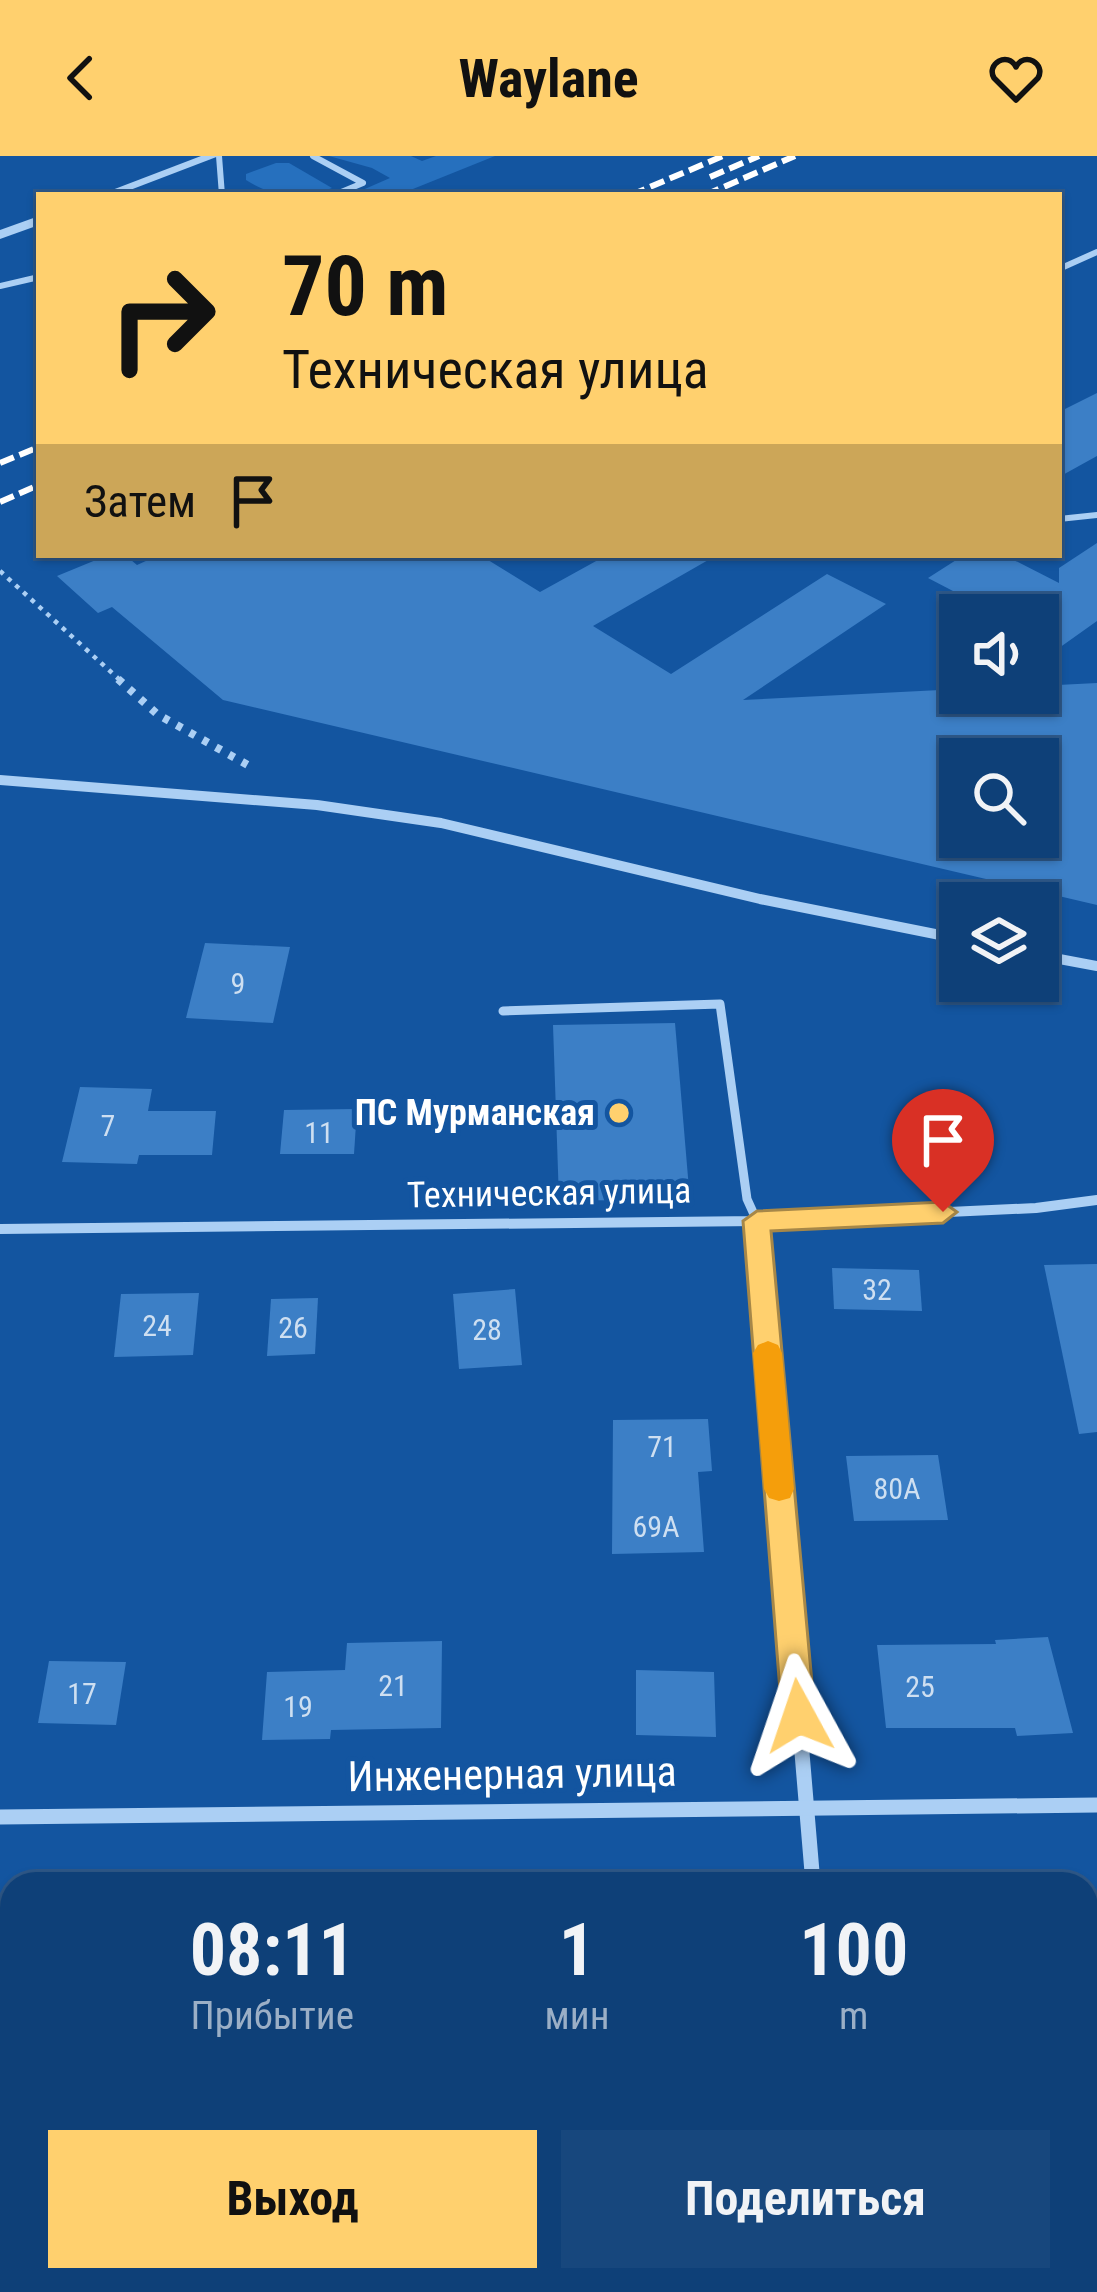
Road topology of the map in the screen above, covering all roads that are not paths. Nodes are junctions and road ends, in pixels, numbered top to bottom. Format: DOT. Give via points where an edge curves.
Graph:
graph roads {
  1 [pos="216,156"];
  2 [pos="313,156"];
  3 [pos="114,192"];
  4 [pos="222,192"];
  5 [pos="341,192"];
  6 [pos="36,221"];
  7 [pos="0,236"];
  8 [pos="1097,252"];
  9 [pos="1062,268"];
  10 [pos="36,279"];
  11 [pos="0,286"];
  12 [pos="1097,514"];
  13 [pos="1062,519"];
  14 [pos="0,780"];
  15 [pos="939,935"];
  16 [pos="1059,959"];
  17 [pos="1097,966"];
  18 [pos="502,1011"];
  19 [pos="1097,1200"];
  20 [pos="757,1221"];
  21 [pos="0,1229"];
  22 [pos="1097,1805"];
  23 [pos="806,1806"];
  24 [pos="0,1817"];
  25 [pos="812,1872"];
  1 -- 3 [label="street"];
  1 -- 4 [label="lane"];
  2 -- 5 [label="lane" via="363,183"];
  6 -- 7 [label="street"];
  8 -- 9 [label="lane"];
  10 -- 11 [label="lane"];
  12 -- 13 [label="lane"];
  14 -- 15 [label="street" via="441,823"];
  16 -- 17 [label="street"];
  18 -- 20 [label="lane" via="721,1004 747,1199"];
  19 -- 20 [label="street, Техническая улица"];
  20 -- 21 [label="street, Техническая улица"];
  20 -- 23 [label="street"];
  22 -- 23 [label="street, Инженерная улица"];
  23 -- 24 [label="street, Инженерная улица"];
  23 -- 25 [label="street"];
}
